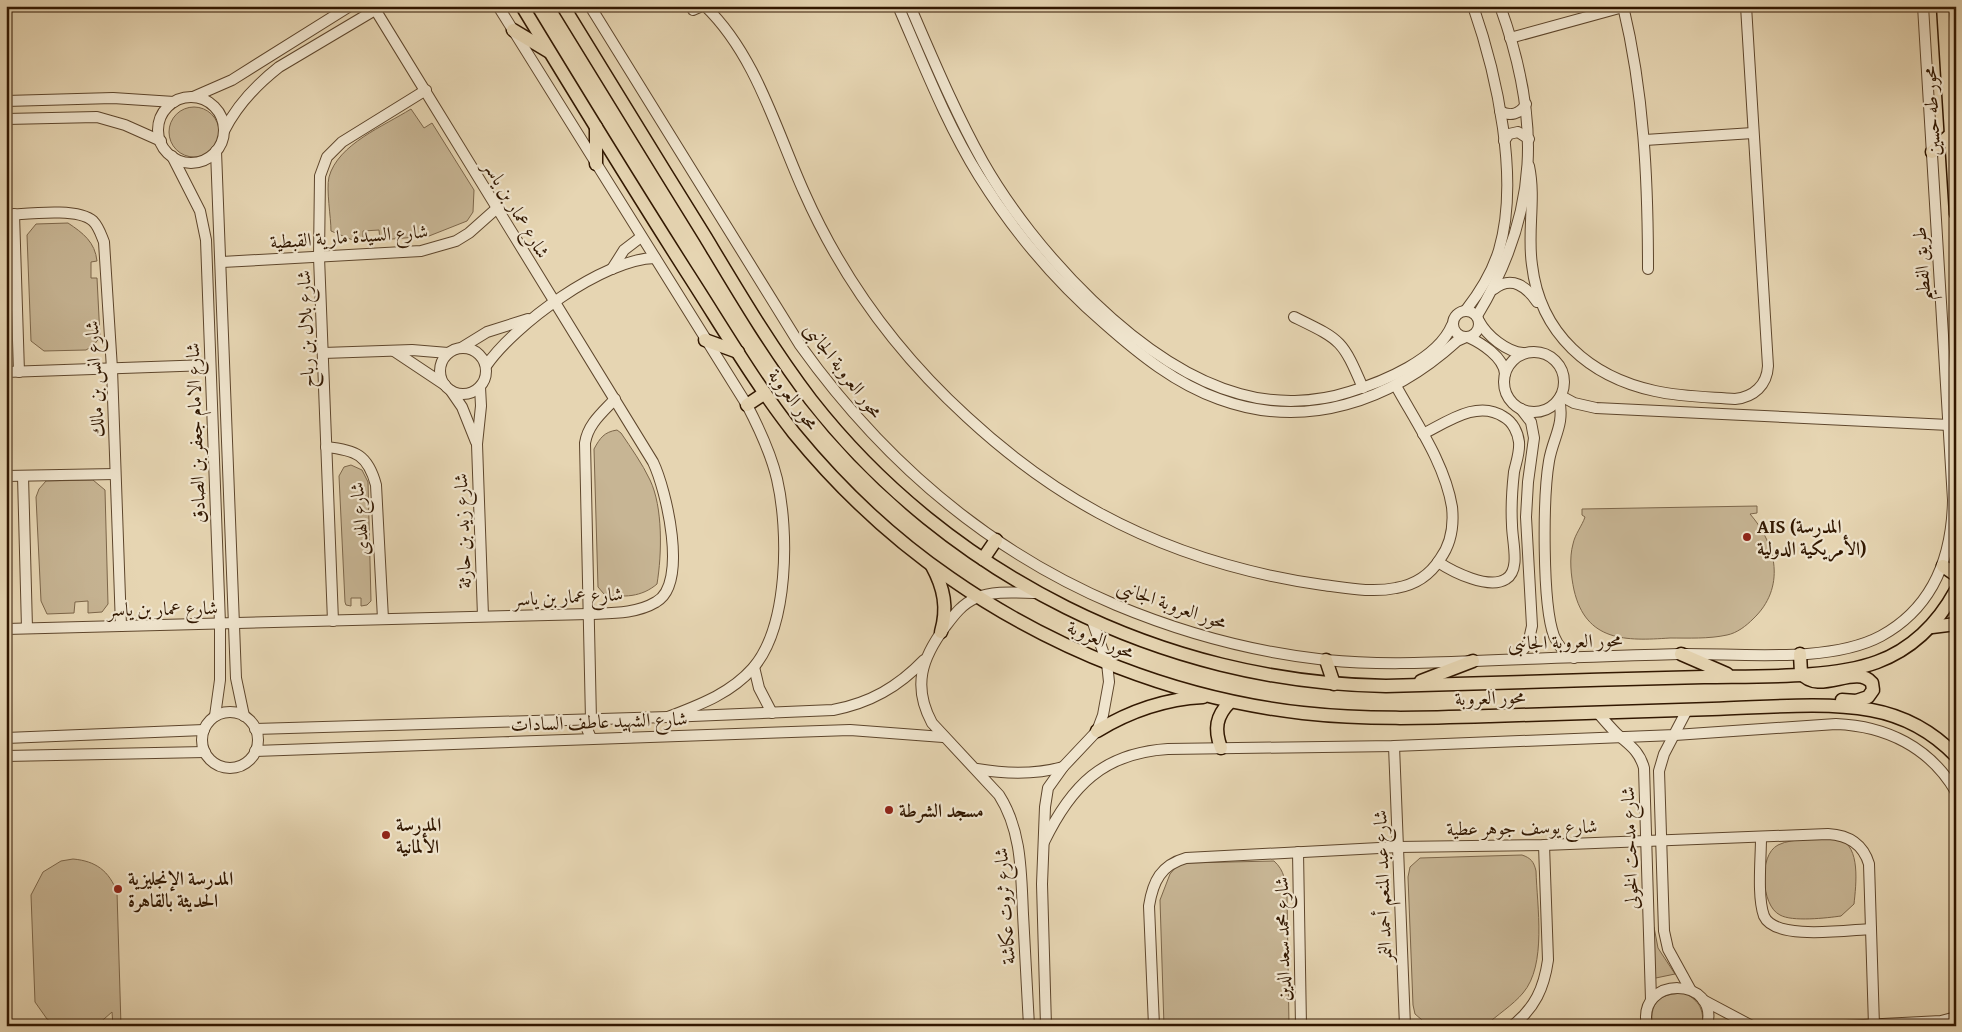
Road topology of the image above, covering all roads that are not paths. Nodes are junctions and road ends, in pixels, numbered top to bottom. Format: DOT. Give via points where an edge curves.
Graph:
graph roads {
  1 [pos="350,6"];
  2 [pos="498,6"];
  3 [pos="522,6"];
  4 [pos="563,6"];
  5 [pos="590,6"];
  6 [pos="898,6"];
  7 [pos="910,6"];
  8 [pos="1474,6"];
  9 [pos="1500,6"];
  10 [pos="1746,6"];
  11 [pos="1923,6"];
  12 [pos="1943,6"];
  13 [pos="377,7"];
  14 [pos="700,7"];
  15 [pos="1623,7"];
  16 [pos="513,30"];
  17 [pos="1510,38"];
  18 [pos="551,53"];
  19 [pos="426,90"];
  20 [pos="192,97"];
  21 [pos="6,101"];
  22 [pos="174,102"];
  23 [pos="1526,104"];
  24 [pos="1500,111"];
  25 [pos="6,119"];
  26 [pos="596,126"];
  27 [pos="224,132"];
  28 [pos="1753,133"];
  29 [pos="1951,134"];
  30 [pos="1529,139"];
  31 [pos="1645,140"];
  32 [pos="161,141"];
  33 [pos="1504,141"];
  34 [pos="216,151"];
  35 [pos="1932,152"];
  36 [pos="172,156"];
  37 [pos="596,164"];
  38 [pos="1529,166"];
  39 [pos="496,209"];
  40 [pos="1956,214"];
  41 [pos="10,215"];
  42 [pos="641,237"];
  43 [pos="320,257"];
  44 [pos="655,258"];
  45 [pos="222,262"];
  46 [pos="612,268"];
  47 [pos="1648,268"];
  48 [pos="1073,278"];
  49 [pos="1064,287"];
  50 [pos="1492,292"];
  51 [pos="554,303"];
  52 [pos="1466,310"];
  53 [pos="1545,314"];
  54 [pos="1294,317"];
  55 [pos="531,319"];
  56 [pos="1478,319"];
  57 [pos="1452,324"];
  58 [pos="1467,337"];
  59 [pos="705,340"];
  60 [pos="461,348"];
  61 [pos="394,351"];
  62 [pos="738,352"];
  63 [pos="323,353"];
  64 [pos="448,353"];
  65 [pos="1524,353"];
  66 [pos="209,365"];
  67 [pos="486,366"];
  68 [pos="112,368"];
  69 [pos="6,372"];
  70 [pos="19,372"];
  71 [pos="1505,374"];
  72 [pos="1396,386"];
  73 [pos="480,387"];
  74 [pos="448,388"];
  75 [pos="1363,388"];
  76 [pos="765,393"];
  77 [pos="1560,397"];
  78 [pos="1350,398"];
  79 [pos="615,399"];
  80 [pos="747,405"];
  81 [pos="1521,409"];
  82 [pos="1948,425"];
  83 [pos="1423,434"];
  84 [pos="477,444"];
  85 [pos="326,447"];
  86 [pos="115,474"];
  87 [pos="6,476"];
  88 [pos="23,476"];
  89 [pos="1953,520"];
  90 [pos="996,540"];
  91 [pos="983,560"];
  92 [pos="1438,562"];
  93 [pos="930,564"];
  94 [pos="1943,566"];
  95 [pos="1956,575"];
  96 [pos="1956,590"];
  97 [pos="1038,593"];
  98 [pos="978,597"];
  99 [pos="589,614"];
  100 [pos="483,616"];
  101 [pos="383,619"];
  102 [pos="1092,620"];
  103 [pos="333,621"];
  104 [pos="236,623"];
  105 [pos="220,624"];
  106 [pos="1956,624"];
  107 [pos="121,626"];
  108 [pos="1932,627"];
  109 [pos="27,628"];
  110 [pos="6,629"];
  111 [pos="941,632"];
  112 [pos="1681,654"];
  113 [pos="1800,654"];
  114 [pos="1574,658"];
  115 [pos="924,660"];
  116 [pos="1326,660"];
  117 [pos="1515,660"];
  118 [pos="1473,661"];
  119 [pos="1108,663"];
  120 [pos="754,667"];
  121 [pos="1801,673"];
  122 [pos="1731,676"];
  123 [pos="1334,684"];
  124 [pos="1412,685"];
  125 [pos="1210,696"];
  126 [pos="1230,702"];
  127 [pos="1786,707"];
  128 [pos="1688,710"];
  129 [pos="772,713"];
  130 [pos="1598,713"];
  131 [pos="215,716"];
  132 [pos="244,716"];
  133 [pos="668,717"];
  134 [pos="572,720"];
  135 [pos="590,720"];
  136 [pos="255,728"];
  137 [pos="204,730"];
  138 [pos="1097,731"];
  139 [pos="1618,735"];
  140 [pos="1675,735"];
  141 [pos="6,738"];
  142 [pos="591,738"];
  143 [pos="943,738"];
  144 [pos="572,739"];
  145 [pos="1394,746"];
  146 [pos="1222,748"];
  147 [pos="255,751"];
  148 [pos="205,752"];
  149 [pos="6,756"];
  150 [pos="1956,756"];
  151 [pos="1063,767"];
  152 [pos="977,769"];
  153 [pos="1956,792"];
  154 [pos="1761,838"];
  155 [pos="1647,841"];
  156 [pos="1660,841"];
  157 [pos="1044,842"];
  158 [pos="1544,845"];
  159 [pos="1398,847"];
  160 [pos="1298,852"];
  161 [pos="1871,929"];
  162 [pos="1690,989"];
  163 [pos="1651,1000"];
  164 [pos="1703,1000"];
  165 [pos="1646,1014"];
  166 [pos="1956,1016"];
  167 [pos="1407,1024"];
  168 [pos="1874,1025"];
  169 [pos="1029,1026"];
  170 [pos="1046,1026"];
  171 [pos="1154,1026"];
  172 [pos="1301,1026"];
  173 [pos="1512,1026"];
  174 [pos="1641,1026"];
  175 [pos="1647,1026"];
  176 [pos="1707,1026"];
  177 [pos="1752,1026"];
  178 [pos="1844,1026"];
  1 -- 20 [label="street" via="232,80"];
  2 -- 16 [label="street"];
  3 -- 18 [label="main road, محور العروبة"];
  4 -- 91 [label="main road, محور العروبة" via="763,332 812,401 899,494"];
  5 -- 90 [label="street, محور العروبة الجانبى" via="826,382 908,470 956,512"];
  6 -- 49 [label="street" via="948,119 978,174 1023,239"];
  7 -- 48 [label="street" via="984,163 1028,227"];
  8 -- 24 [label="street"];
  9 -- 17 [label="street"];
  10 -- 28 [label="street"];
  11 -- 35 [label="street, طريق الفطيم"];
  12 -- 29 [label="main road, محور طه حسين"];
  13 -- 19 [label="street, شارع عمار بن ياسر"];
  13 -- 27 [label="street" via="266,77 232,116"];
  14 -- 92 [label="street" via="731,37 749,69 821,227 874,314 936,387 989,437 1028,468 1132,530 1206,559 1272,576 1344,588 1392,589 1418,581"];
  15 -- 17 [label="street"];
  15 -- 31 [label="street"];
  16 -- 18 [label="main road"];
  16 -- 37 [label="street"];
  17 -- 23 [label="street"];
  18 -- 26 [label="main road, محور العروبة"];
  19 -- 39 [label="street, شارع عمار بن ياسر"];
  19 -- 43 [label="street, شارع بلال بن رباح" via="342,142 327,157 320,176"];
  20 -- 22 [label="street"];
  20 -- 27 [label="street" via="216,108 224,123"];
  21 -- 22 [label="street" via="95,97"];
  22 -- 32 [label="street" via="160,119"];
  23 -- 24 [label="street" via="1512,114"];
  23 -- 30 [label="street"];
  24 -- 33 [label="street"];
  25 -- 32 [label="street" via="97,117 118,122"];
  26 -- 37 [label="main road"];
  26 -- 62 [label="main road, محور العروبة"];
  27 -- 34 [label="street"];
  28 -- 31 [label="street"];
  28 -- 53 [label="street" via="1768,366 1766,379 1756,391 1735,399 1669,394 1632,384 1582,360 1559,336"];
  29 -- 35 [label="main road"];
  29 -- 40 [label="main road, محور طه حسين"];
  30 -- 33 [label="street" via="1518,132 1509,134"];
  30 -- 38 [label="street"];
  31 -- 47 [label="street"];
  32 -- 36 [label="street"];
  33 -- 52 [label="street" via="1506,203 1502,238 1488,277"];
  34 -- 36 [label="street" via="200,162 190,163"];
  34 -- 45 [label="street, شارع الامام جعفر بن الصادق"];
  35 -- 82 [label="street, طريق الفطيم"];
  36 -- 66 [label="street, شارع الامام جعفر بن الصادق" via="193,193 204,224"];
  37 -- 42 [label="street"];
  38 -- 50 [label="street" via="1511,251"];
  38 -- 53 [label="street" via="1532,265"];
  39 -- 43 [label="street, شارع السيدة مارية القبطية" via="469,233 445,245 408,252"];
  39 -- 51 [label="street, شارع عمار بن ياسر"];
  41 -- 68 [label="street, شارع انس بن مالك" via="81,215 92,220 99,229 104,242"];
  41 -- 70 [label="street"];
  42 -- 44 [label="street"];
  42 -- 46 [label="street" via="624,250"];
  43 -- 45 [label="street, شارع السيدة مارية القبطية"];
  43 -- 63 [label="street, شارع بلال بن رباح"];
  44 -- 46 [label="street"];
  44 -- 59 [label="street"];
  45 -- 104 [label="street, شارع الامام جعفر بن الصادق"];
  46 -- 51 [label="street"];
  48 -- 49 [label="street"];
  48 -- 78 [label="street" via="1131,334 1179,368 1212,384 1242,395 1282,400"];
  49 -- 78 [label="street" via="1138,352 1184,382 1217,398 1252,408 1280,411 1314,410"];
  50 -- 53 [label="street" via="1509,282 1522,285"];
  50 -- 56 [label="street"];
  51 -- 55 [label="street"];
  51 -- 79 [label="street, شارع عمار بن ياسر"];
  52 -- 56 [label="street"];
  52 -- 57 [label="street" via="1456,314"];
  54 -- 75 [label="street" via="1338,340 1348,352"];
  55 -- 60 [label="street" via="487,332"];
  55 -- 67 [label="street" via="506,340"];
  56 -- 58 [label="street" via="1476,332"];
  56 -- 65 [label="street" via="1485,330 1506,347"];
  57 -- 58 [label="street" via="1457,334"];
  57 -- 75 [label="street" via="1443,340 1417,361"];
  58 -- 71 [label="street" via="1498,359"];
  58 -- 72 [label="street"];
  59 -- 62 [label="main road"];
  59 -- 80 [label="street"];
  60 -- 64 [label="street"];
  60 -- 67 [label="street" via="477,352"];
  61 -- 63 [label="street"];
  61 -- 64 [label="street"];
  61 -- 74 [label="street, شارع زيد بن حارثة"];
  62 -- 76 [label="main road, محور العروبة"];
  63 -- 85 [label="street, شارع بلال بن رباح"];
  64 -- 74 [label="street" via="440,369"];
  65 -- 71 [label="street" via="1510,364"];
  65 -- 77 [label="street" via="1547,354 1559,365 1564,380"];
  66 -- 68 [label="street"];
  66 -- 105 [label="street, شارع الامام جعفر بن الصادق"];
  67 -- 73 [label="street"];
  68 -- 70 [label="street"];
  68 -- 86 [label="street, شارع انس بن مالك"];
  69 -- 70 [label="street"];
  71 -- 81 [label="street" via="1506,392"];
  72 -- 78 [label="street"];
  72 -- 83 [label="street"];
  73 -- 74 [label="street" via="469,393"];
  73 -- 84 [label="street, شارع زيد بن حارثة"];
  74 -- 84 [label="street, شارع زيد بن حارثة" via="470,425"];
  75 -- 78 [label="street"];
  76 -- 80 [label="main road"];
  76 -- 93 [label="main road, محور العروبة" via="827,471 862,507"];
  77 -- 81 [label="street" via="1551,407 1540,412"];
  77 -- 82 [label="street" via="1596,408"];
  77 -- 114 [label="street" via="1562,422 1551,449 1547,471 1547,576 1553,632 1562,650"];
  79 -- 99 [label="street" via="592,424 585,443"];
  79 -- 99 [label="street, شارع عمار بن ياسر" via="660,477 668,510 672,576 667,590 657,602 635,610"];
  80 -- 120 [label="street, شارع الشهيد عاطف السادات" via="768,450 777,479 782,519 783,564 778,615"];
  81 -- 117 [label="street" via="1531,422 1534,438 1526,517 1532,626 1528,644"];
  82 -- 89 [label="street, طريق الفطيم"];
  83 -- 92 [label="street" via="1444,481 1452,509 1450,542"];
  83 -- 92 [label="street" via="1466,413 1485,410 1508,420 1519,442 1512,500 1514,563 1511,574 1501,582 1483,581 1464,576"];
  84 -- 100 [label="street, شارع زيد بن حارثة"];
  85 -- 101 [label="street, شارع الهدى" via="355,452 372,470 376,485"];
  85 -- 103 [label="street, شارع بلال بن رباح"];
  86 -- 88 [label="street"];
  86 -- 107 [label="street, شارع انس بن مالك"];
  87 -- 88 [label="street"];
  88 -- 109 [label="street"];
  89 -- 94 [label="street, محور العروبة الجانبى"];
  90 -- 91 [label="main road"];
  90 -- 116 [label="street, محور العروبة الجانبى" via="1073,585 1157,621 1241,646"];
  91 -- 97 [label="main road, محور العروبة"];
  93 -- 98 [label="main road, محور العروبة"];
  93 -- 111 [label="main road" via="944,597 945,619"];
  94 -- 95 [label="main road"];
  94 -- 113 [label="street, محور العروبة الجانبى" via="1926,597 1913,612 1883,635 1866,644"];
  96 -- 108 [label="main road, محور العروبة"];
  97 -- 98 [label="street, شارع ثروت عكاشة"];
  97 -- 102 [label="main road, محور العروبة"];
  98 -- 111 [label="street, شارع ثروت عكاشة" via="956,612"];
  98 -- 119 [label="main road, محور العروبة" via="1044,634"];
  99 -- 100 [label="street, شارع عمار بن ياسر"];
  99 -- 135 [label="street"];
  100 -- 101 [label="street, شارع عمار بن ياسر"];
  101 -- 103 [label="street, شارع عمار بن ياسر"];
  102 -- 119 [label="street, شارع ثروت عكاشة"];
  102 -- 123 [label="main road, محور العروبة" via="1159,646 1228,666"];
  103 -- 104 [label="street, شارع عمار بن ياسر"];
  104 -- 105 [label="street, شارع عمار بن ياسر"];
  104 -- 132 [label="street, شارع الامام جعفر بن الصادق" via="236,678"];
  105 -- 107 [label="street, شارع عمار بن ياسر"];
  105 -- 131 [label="street, شارع الامام جعفر بن الصادق" via="220,680"];
  106 -- 108 [label="main road"];
  107 -- 109 [label="street, شارع عمار بن ياسر"];
  108 -- 121 [label="main road, محور العروبة" via="1902,650 1878,661 1854,669"];
  109 -- 110 [label="street, شارع عمار بن ياسر"];
  111 -- 115 [label="street, شارع ثروت عكاشة"];
  112 -- 113 [label="street, محور العروبة الجانبى"];
  112 -- 114 [label="street, محور العروبة الجانبى"];
  112 -- 122 [label="main road"];
  113 -- 121 [label="main road"];
  114 -- 117 [label="street, محور العروبة الجانبى"];
  115 -- 129 [label="street, شارع الشهيد عاطف السادات" via="899,684 868,701 833,710"];
  115 -- 143 [label="street, شارع ثروت عكاشة" via="922,692 925,710"];
  116 -- 118 [label="street, محور العروبة الجانبى" via="1399,664"];
  116 -- 123 [label="main road"];
  117 -- 118 [label="street, محور العروبة الجانبى"];
  118 -- 124 [label="main road"];
  119 -- 125 [label="main road, محور العروبة"];
  119 -- 138 [label="street, شارع ثروت عكاشة" via="1107,698"];
  120 -- 129 [label="street"];
  120 -- 133 [label="street, شارع الشهيد عاطف السادات" via="712,700"];
  121 -- 122 [label="main road, محور العروبة"];
  121 -- 127 [label="main road" via="1816,682 1866,677 1872,683 1872,690 1868,697 1860,700 1812,700"];
  122 -- 124 [label="main road, محور العروبة"];
  123 -- 124 [label="main road, محور العروبة"];
  125 -- 126 [label="main road, محور العروبة"];
  125 -- 138 [label="main road" via="1151,706 1132,712"];
  126 -- 130 [label="main road, محور العروبة" via="1296,712 1383,719"];
  126 -- 146 [label="main road" via="1221,711 1217,723 1217,736"];
  127 -- 128 [label="main road, محور العروبة"];
  127 -- 150 [label="main road, محور العروبة" via="1856,708 1886,714 1919,726"];
  128 -- 130 [label="main road, محور العروبة"];
  128 -- 140 [label="street, شارع مدحت الخولى"];
  129 -- 133 [label="street, شارع الشهيد عاطف السادات"];
  130 -- 139 [label="street, شارع مدحت الخولى"];
  131 -- 132 [label="street" via="230,712"];
  131 -- 137 [label="street"];
  132 -- 136 [label="street"];
  133 -- 135 [label="street, شارع الشهيد عاطف السادات"];
  134 -- 135 [label="street, شارع الشهيد عاطف السادات"];
  134 -- 136 [label="street, شارع الشهيد عاطف السادات"];
  134 -- 144 [label="street"];
  135 -- 142 [label="street" via="587,729"];
  136 -- 147 [label="street"];
  137 -- 141 [label="street"];
  137 -- 148 [label="street"];
  138 -- 151 [label="street, شارع ثروت عكاشة"];
  139 -- 140 [label="street"];
  139 -- 145 [label="street"];
  139 -- 155 [label="street, شارع مدحت الخولى" via="1633,747 1642,760"];
  140 -- 153 [label="street" via="1836,724 1874,728 1892,734 1924,754"];
  140 -- 156 [label="street, شارع مدحت الخولى" via="1660,763"];
  142 -- 143 [label="street, شارع الشهيد عاطف السادات" via="850,730"];
  142 -- 144 [label="street, شارع الشهيد عاطف السادات"];
  143 -- 152 [label="street, شارع ثروت عكاشة"];
  144 -- 147 [label="street, شارع الشهيد عاطف السادات"];
  145 -- 146 [label="street"];
  145 -- 159 [label="street, شارع عبد المنعم أحمد النمر"];
  146 -- 157 [label="street" via="1154,750 1120,759 1099,770 1069,797"];
  147 -- 148 [label="street" via="246,762 232,768 216,764"];
  148 -- 149 [label="street"];
  151 -- 152 [label="street" via="1013,774"];
  151 -- 157 [label="street, شارع ثروت عكاشة" via="1048,788"];
  152 -- 169 [label="street, شارع ثروت عكاشة" via="1008,808 1018,843"];
  154 -- 156 [label="street, شارع يوسف جوهر عطية"];
  154 -- 161 [label="street, شارع يوسف جوهر عطية" via="1837,834 1858,844 1869,864"];
  154 -- 161 [label="street" via="1762,909 1772,926 1794,932"];
  155 -- 156 [label="street, شارع يوسف جوهر عطية"];
  155 -- 158 [label="street, شارع يوسف جوهر عطية"];
  155 -- 163 [label="street, شارع مدحت الخولى"];
  156 -- 162 [label="street, شارع مدحت الخولى" via="1666,941"];
  157 -- 170 [label="street, شارع ثروت عكاشة"];
  158 -- 159 [label="street, شارع يوسف جوهر عطية"];
  158 -- 173 [label="street" via="1548,960 1545,978 1536,1001"];
  159 -- 160 [label="street, شارع يوسف جوهر عطية"];
  159 -- 167 [label="street, شارع عبد المنعم أحمد النمر"];
  160 -- 171 [label="street, شارع يوسف جوهر عطية" via="1186,858 1166,867 1152,891 1148,919"];
  160 -- 172 [label="street, شارع محمد سعد الدين"];
  161 -- 168 [label="street, شارع يوسف جوهر عطية"];
  162 -- 163 [label="street" via="1670,988"];
  162 -- 164 [label="street"];
  163 -- 165 [label="street"];
  164 -- 176 [label="street" via="1708,1015"];
  164 -- 177 [label="street"];
  165 -- 174 [label="street"];
  165 -- 175 [label="street"];
  166 -- 168 [label="street" via="1941,1021"];
  168 -- 178 [label="street"];
}
